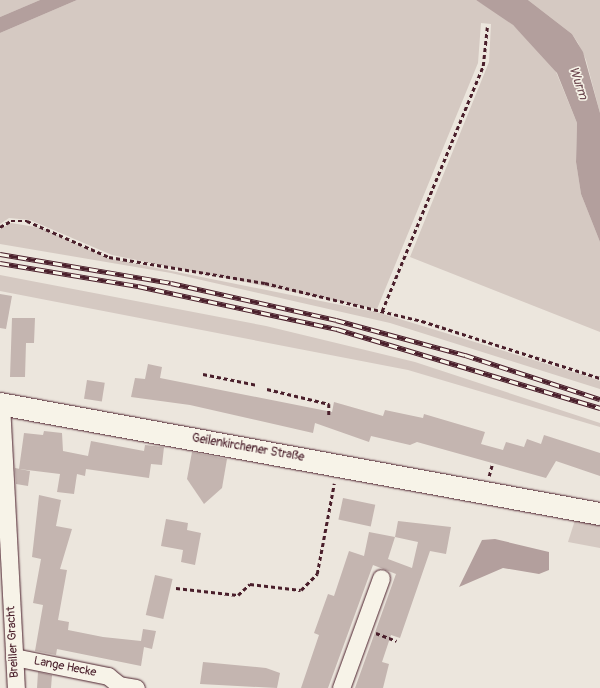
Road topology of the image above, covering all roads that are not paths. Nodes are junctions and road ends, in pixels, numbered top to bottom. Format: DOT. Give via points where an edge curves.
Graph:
graph roads {
  1 [pos="1,404"];
  2 [pos="600,514"];
  3 [pos="381,578"];
  4 [pos="14,657"];
  5 [pos="16,688"];
  6 [pos="136,688"];
  7 [pos="341,688"];
  1 -- 2 [label="main road, Geilenkirchener Straße"];
  1 -- 4 [label="street, Breiller Gracht"];
  3 -- 7 [label="street"];
  4 -- 5 [label="street, Breiller Gracht"];
  4 -- 6 [label="street, Lange Hecke" via="108,676 120,685"];
}
